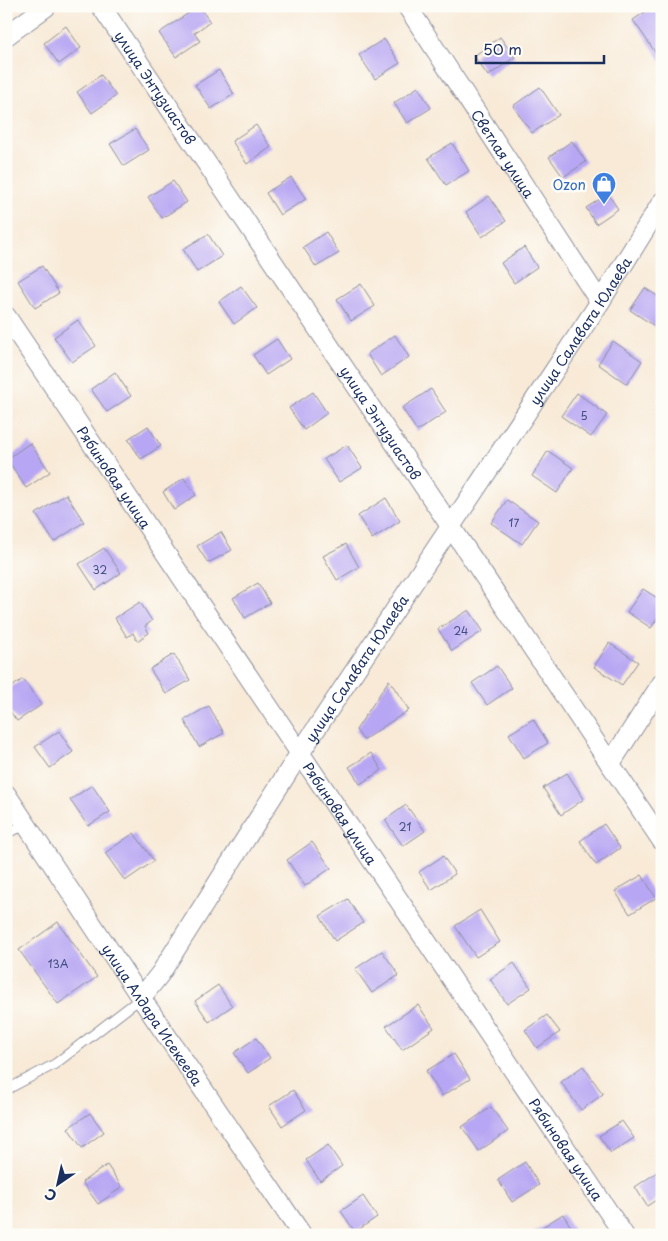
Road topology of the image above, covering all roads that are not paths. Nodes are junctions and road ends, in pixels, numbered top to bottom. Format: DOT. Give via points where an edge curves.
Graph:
graph roads {
  1 [pos="47,6"];
  2 [pos="101,6"];
  3 [pos="407,6"];
  4 [pos="6,36"];
  5 [pos="662,202"];
  6 [pos="600,302"];
  7 [pos="6,316"];
  8 [pos="451,526"];
  9 [pos="662,683"];
  10 [pos="300,753"];
  11 [pos="610,764"];
  12 [pos="6,794"];
  13 [pos="27,826"];
  14 [pos="6,833"];
  15 [pos="662,841"];
  16 [pos="141,998"];
  17 [pos="6,1090"];
  18 [pos="302,1235"];
  19 [pos="624,1235"];
  1 -- 4 [label="street"];
  2 -- 8 [label="street, улица Энтузиастов"];
  3 -- 6 [label="street, Светлая улица"];
  5 -- 6 [label="street, улица Салавата Юлаева"];
  6 -- 8 [label="street, улица Салавата Юлаева"];
  7 -- 10 [label="street, Рябиновая улица"];
  8 -- 10 [label="street, улица Салавата Юлаева"];
  8 -- 11 [label="street, улица Энтузиастов"];
  9 -- 11 [label="street"];
  10 -- 16 [label="street, улица Салавата Юлаева" via="160,974"];
  10 -- 19 [label="street, Рябиновая улица"];
  11 -- 15 [label="street, улица Энтузиастов"];
  12 -- 13 [label="street, улица Алдара Исекеева"];
  13 -- 14 [label="lane"];
  13 -- 16 [label="street, улица Алдара Исекеева"];
  16 -- 17 [label="lane, улица Салавата Юлаева" via="55,1064"];
  16 -- 18 [label="street, улица Алдара Исекеева"];
}
